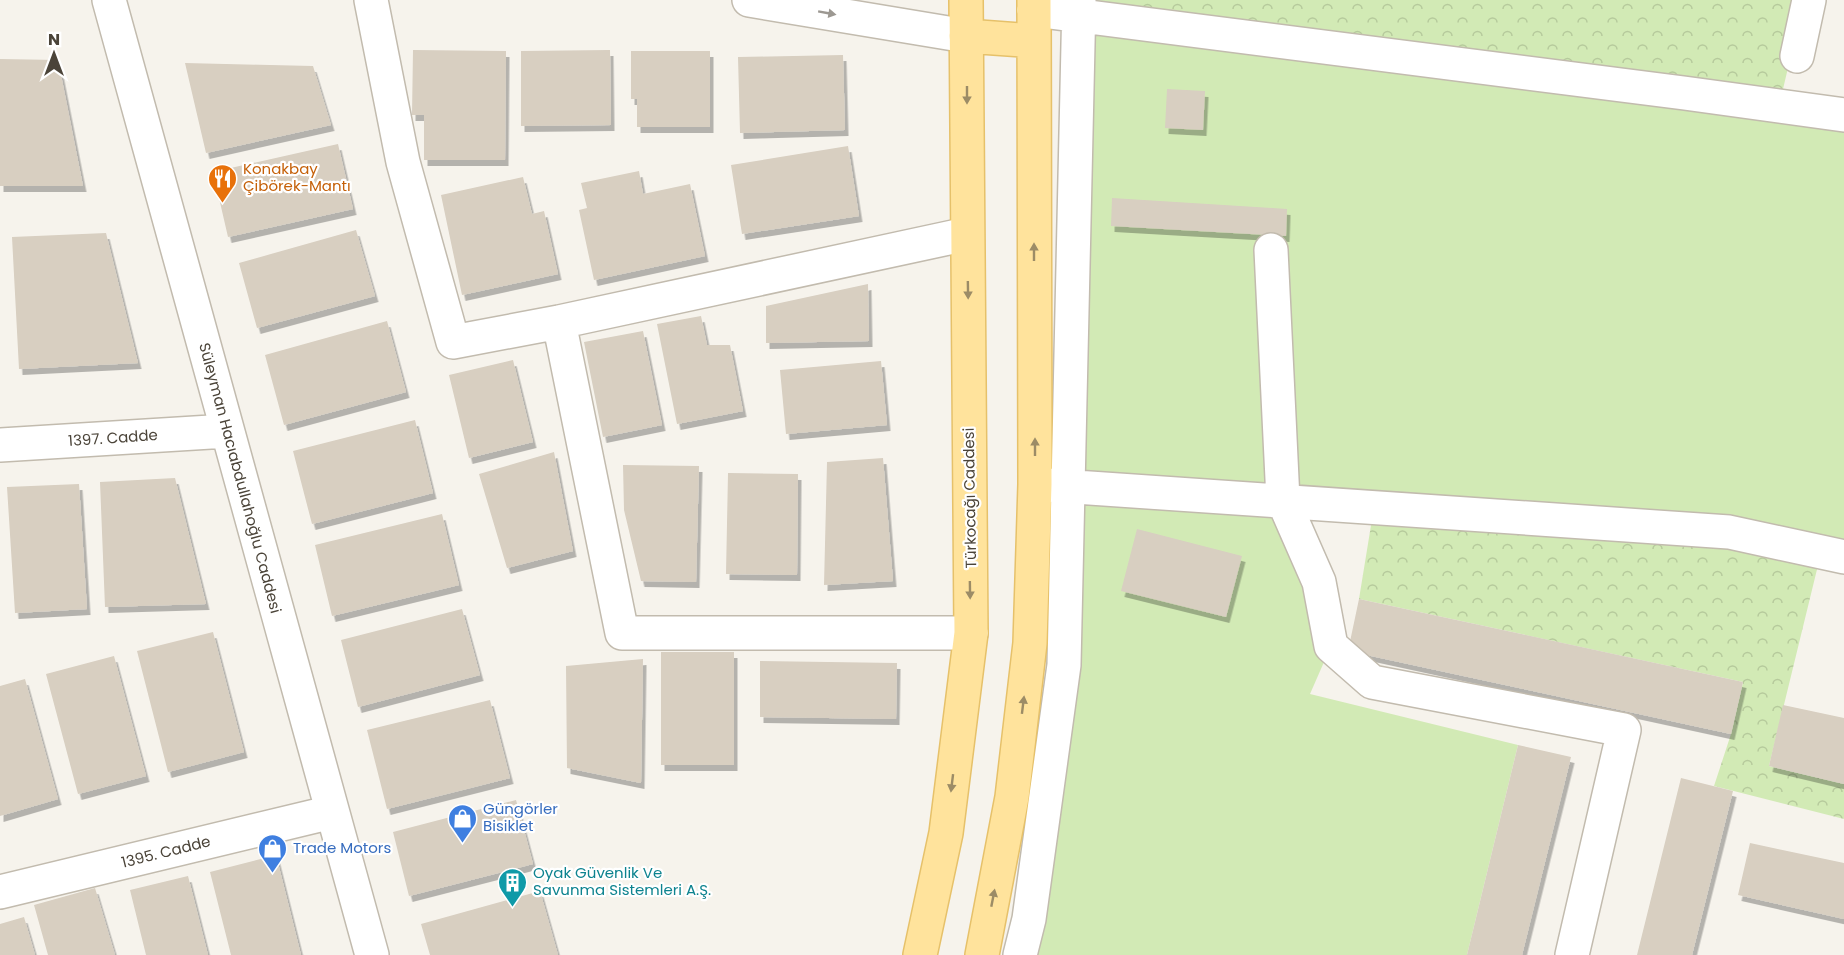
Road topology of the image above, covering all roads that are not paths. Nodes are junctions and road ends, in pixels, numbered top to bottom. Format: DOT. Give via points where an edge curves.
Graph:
graph roads {
  1 [pos="109,0"];
  2 [pos="371,0"];
  3 [pos="749,0"];
  4 [pos="966,0"];
  5 [pos="1809,0"];
  6 [pos="1078,8"];
  7 [pos="1034,17"];
  8 [pos="966,36"];
  9 [pos="1797,56"];
  10 [pos="1844,115"];
  11 [pos="967,234"];
  12 [pos="1271,250"];
  13 [pos="560,322"];
  14 [pos="226,431"];
  15 [pos="0,445"];
  16 [pos="1035,484"];
  17 [pos="1069,486"];
  18 [pos="1284,500"];
  19 [pos="1844,557"];
  20 [pos="971,633"];
  21 [pos="332,812"];
  22 [pos="0,892"];
  23 [pos="372,955"];
  24 [pos="920,955"];
  25 [pos="982,955"];
  26 [pos="1020,955"];
  27 [pos="1572,955"];
  1 -- 14 [label="street, Süleyman Hacıabdullahoğlu Caddesi"];
  2 -- 13 [label="street" via="403,162 453,342"];
  3 -- 8 [label="street, one-way"];
  4 -- 8 [label="main road, Türkocağı Caddesi"];
  5 -- 9 [label="street"];
  6 -- 7 [label="street"];
  6 -- 10 [label="street"];
  6 -- 17 [label="street"];
  7 -- 8 [label="main road"];
  16 -- 7 [label="main road, one-way"];
  8 -- 11 [label="main road, Türkocağı Caddesi, one-way"];
  11 -- 13 [label="street"];
  11 -- 20 [label="main road, Türkocağı Caddesi, one-way"];
  12 -- 18 [label="street"];
  13 -- 20 [label="street" via="622,633"];
  14 -- 15 [label="street, 1397. Cadde"];
  14 -- 21 [label="street, Süleyman Hacıabdullahoğlu Caddesi"];
  16 -- 17 [label="street"];
  25 -- 16 [label="main road, one-way" via="1012,797 1030,642"];
  17 -- 18 [label="street"];
  17 -- 26 [label="street" via="1064,665 1029,918"];
  18 -- 19 [label="street" via="1728,532"];
  18 -- 27 [label="street" via="1319,582 1331,646 1372,682 1624,730"];
  20 -- 24 [label="main road, Türkocağı Caddesi, one-way" via="946,833"];
  21 -- 22 [label="street, 1395. Cadde"];
  21 -- 23 [label="street, Süleyman Hacıabdullahoğlu Caddesi"];
}
